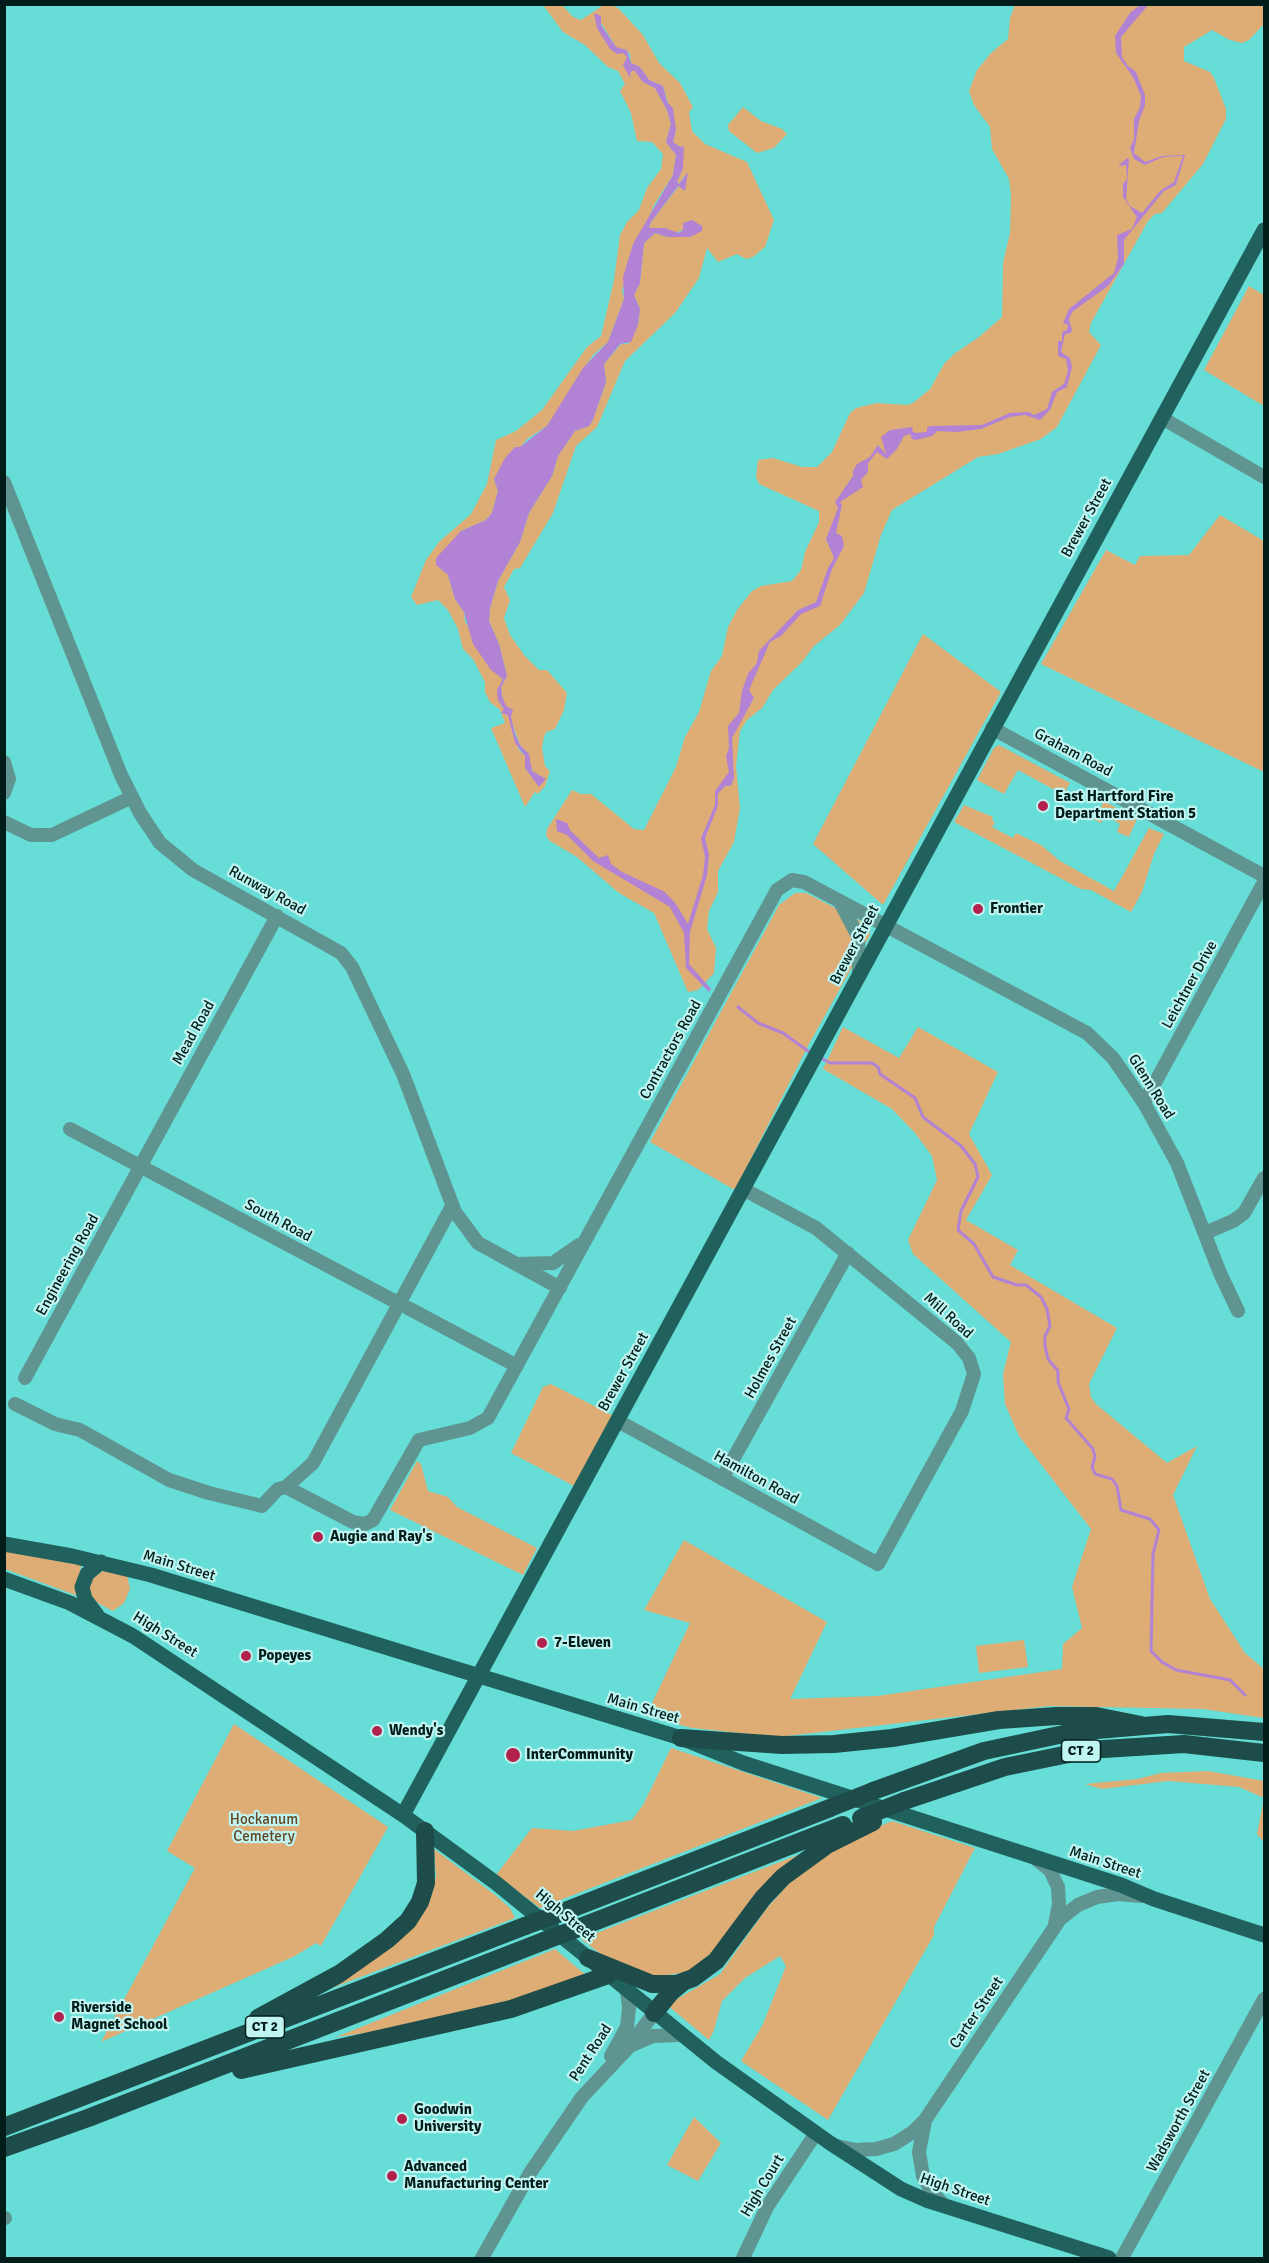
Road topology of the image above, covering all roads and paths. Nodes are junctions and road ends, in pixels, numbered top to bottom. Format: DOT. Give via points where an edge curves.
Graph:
graph roads {
  1 [pos="1264,230"];
  2 [pos="1162,418"];
  3 [pos="1264,477"];
  4 [pos="4,482"];
  5 [pos="992,728"];
  6 [pos="4,762"];
  7 [pos="4,793"];
  8 [pos="132,797"];
  9 [pos="4,822"];
  10 [pos="1264,876"];
  11 [pos="1264,882"];
  12 [pos="840,902"];
  13 [pos="277,916"];
  14 [pos="885,925"];
  15 [pos="859,975"];
  16 [pos="1143,1103"];
  17 [pos="70,1129"];
  18 [pos="141,1167"];
  19 [pos="1264,1178"];
  20 [pos="745,1190"];
  21 [pos="452,1206"];
  22 [pos="1205,1233"];
  23 [pos="587,1238"];
  24 [pos="848,1253"];
  25 [pos="513,1264"];
  26 [pos="560,1288"];
  27 [pos="404,1306"];
  28 [pos="1238,1311"];
  29 [pos="517,1366"];
  30 [pos="25,1378"];
  31 [pos="15,1404"];
  32 [pos="618,1420"];
  33 [pos="722,1479"];
  34 [pos="286,1487"];
  35 [pos="4,1544"];
  36 [pos="101,1562"];
  37 [pos="878,1564"];
  38 [pos="4,1579"];
  39 [pos="99,1617"];
  40 [pos="479,1677"];
  41 [pos="1141,1725"];
  42 [pos="1264,1732"];
  43 [pos="681,1738"];
  44 [pos="1264,1753"];
  45 [pos="403,1815"];
  46 [pos="867,1820"];
  47 [pos="426,1831"];
  48 [pos="1037,1859"];
  49 [pos="1154,1899"];
  50 [pos="1056,1924"];
  51 [pos="1264,1935"];
  52 [pos="588,1958"];
  53 [pos="608,1975"];
  54 [pos="684,1982"];
  55 [pos="627,1991"];
  56 [pos="1264,1999"];
  57 [pos="654,2013"];
  58 [pos="680,2035"];
  59 [pos="628,2048"];
  60 [pos="202,2052"];
  61 [pos="169,2087"];
  62 [pos="582,2097"];
  63 [pos="925,2120"];
  64 [pos="4,2127"];
  65 [pos="816,2133"];
  66 [pos="830,2143"];
  67 [pos="4,2148"];
  68 [pos="945,2206"];
  69 [pos="482,2259"];
  70 [pos="743,2259"];
  71 [pos="1109,2259"];
  72 [pos="1122,2259"];
  1 -- 2 [label="main road, Brewer Street"];
  2 -- 3 [label="street"];
  2 -- 5 [label="main road, Brewer Street"];
  4 -- 8 [label="street, Runway Road"];
  5 -- 10 [label="street, Graham Road"];
  5 -- 14 [label="main road, Brewer Street"];
  6 -- 7 [label="street" via="9,780"];
  8 -- 9 [label="street" via="52,835 32,835"];
  8 -- 13 [label="street, Runway Road" via="160,843 193,870"];
  11 -- 16 [label="street, Leichtner Drive"];
  12 -- 14 [label="street, Contractors Road"];
  12 -- 15 [label="street" via="858,936"];
  12 -- 23 [label="street, Contractors Road" via="798,880 781,885"];
  13 -- 18 [label="street, Mead Road"];
  13 -- 21 [label="street, Runway Road" via="333,946 352,967 403,1074"];
  14 -- 15 [label="main road, Brewer Street"];
  14 -- 16 [label="street, Glenn Road" via="1087,1033 1113,1058"];
  15 -- 20 [label="main road, Brewer Street"];
  16 -- 22 [label="street, Glenn Road" via="1177,1163"];
  17 -- 18 [label="street, South Road"];
  18 -- 27 [label="street, South Road"];
  18 -- 30 [label="street, Engineering Road"];
  19 -- 22 [label="street" via="1244,1213"];
  20 -- 24 [label="street, Mill Road" via="816,1228"];
  20 -- 32 [label="main road, Brewer Street"];
  21 -- 25 [label="street, Runway Road" via="478,1243"];
  21 -- 27 [label="street"];
  22 -- 28 [label="street, Glenn Road"];
  23 -- 25 [label="street" via="553,1263"];
  23 -- 26 [label="street, Contractors Road"];
  24 -- 33 [label="street, Holmes Street"];
  24 -- 37 [label="street, Mill Road" via="957,1343 969,1358 974,1374 962,1411"];
  25 -- 26 [label="street, Runway Road"];
  26 -- 29 [label="street, Contractors Road"];
  27 -- 29 [label="street, South Road"];
  27 -- 34 [label="street" via="313,1463"];
  29 -- 34 [label="street, Contractors Road" via="488,1418 470,1428 419,1440 373,1520 365,1524 353,1522"];
  31 -- 34 [label="street" via="56,1424 80,1430 169,1480 209,1493 262,1506 278,1489"];
  32 -- 33 [label="street, Hamilton Road"];
  32 -- 40 [label="main road, Brewer Street"];
  33 -- 37 [label="street, Hamilton Road"];
  35 -- 36 [label="main road, Main Street"];
  36 -- 39 [label="main road" via="87,1574 82,1587 85,1599"];
  36 -- 40 [label="main road, Main Street"];
  38 -- 39 [label="main road, High Street"];
  39 -- 45 [label="main road, High Street" via="165,1656"];
  40 -- 43 [label="main road, Main Street"];
  40 -- 45 [label="main road, Brewer Street"];
  41 -- 42 [label="highway, CT 2" via="1202,1725"];
  41 -- 43 [label="highway" via="1107,1718 1057,1716 999,1720 834,1744 782,1745"];
  41 -- 60 [label="highway, CT 2, bridge" via="1073,1732 1002,1746 873,1791"];
  43 -- 48 [label="main road, Main Street" via="732,1760"];
  44 -- 46 [label="highway, CT 2, bridge" via="1176,1744 1088,1750 1013,1765"];
  45 -- 47 [label="main road, High Street"];
  46 -- 54 [label="highway" via="783,1877 716,1961"];
  46 -- 61 [label="highway, CT 2, bridge"];
  47 -- 52 [label="main road, High Street"];
  47 -- 60 [label="highway" via="425,1891 414,1913 396,1932 319,1987 229,2033"];
  48 -- 49 [label="main road, Main Street"];
  48 -- 50 [label="street, Carter Street" via="1050,1870 1058,1887"];
  49 -- 50 [label="street, Carter Street" via="1118,1894 1097,1897 1075,1906"];
  49 -- 51 [label="main road, Main Street"];
  50 -- 63 [label="street, Carter Street"];
  52 -- 53 [label="main road, High Street"];
  52 -- 54 [label="highway" via="648,1983"];
  53 -- 55 [label="main road, High Street"];
  53 -- 61 [label="highway" via="511,2009"];
  54 -- 57 [label="highway"];
  55 -- 57 [label="main road, High Street"];
  55 -- 62 [label="street, Pent Road" via="625,2034"];
  56 -- 72 [label="street, Wadsworth Street"];
  57 -- 58 [label="main road, High Street"];
  57 -- 59 [label="street, Pent Road"];
  58 -- 59 [label="street, Pent Road" via="653,2036"];
  58 -- 65 [label="main road, High Street"];
  59 -- 62 [label="street, Pent Road"];
  60 -- 64 [label="highway, CT 2"];
  61 -- 67 [label="highway, CT 2"];
  62 -- 69 [label="street, Pent Road" via="530,2173"];
  63 -- 66 [label="street, Carter Street" via="907,2136 882,2148 856,2150"];
  63 -- 68 [label="street, Carter Street" via="920,2161 928,2186"];
  65 -- 66 [label="main road, High Street"];
  65 -- 70 [label="street, High Court" via="767,2207"];
  66 -- 68 [label="main road, High Street" via="910,2194"];
  68 -- 71 [label="main road, High Street"];
}
